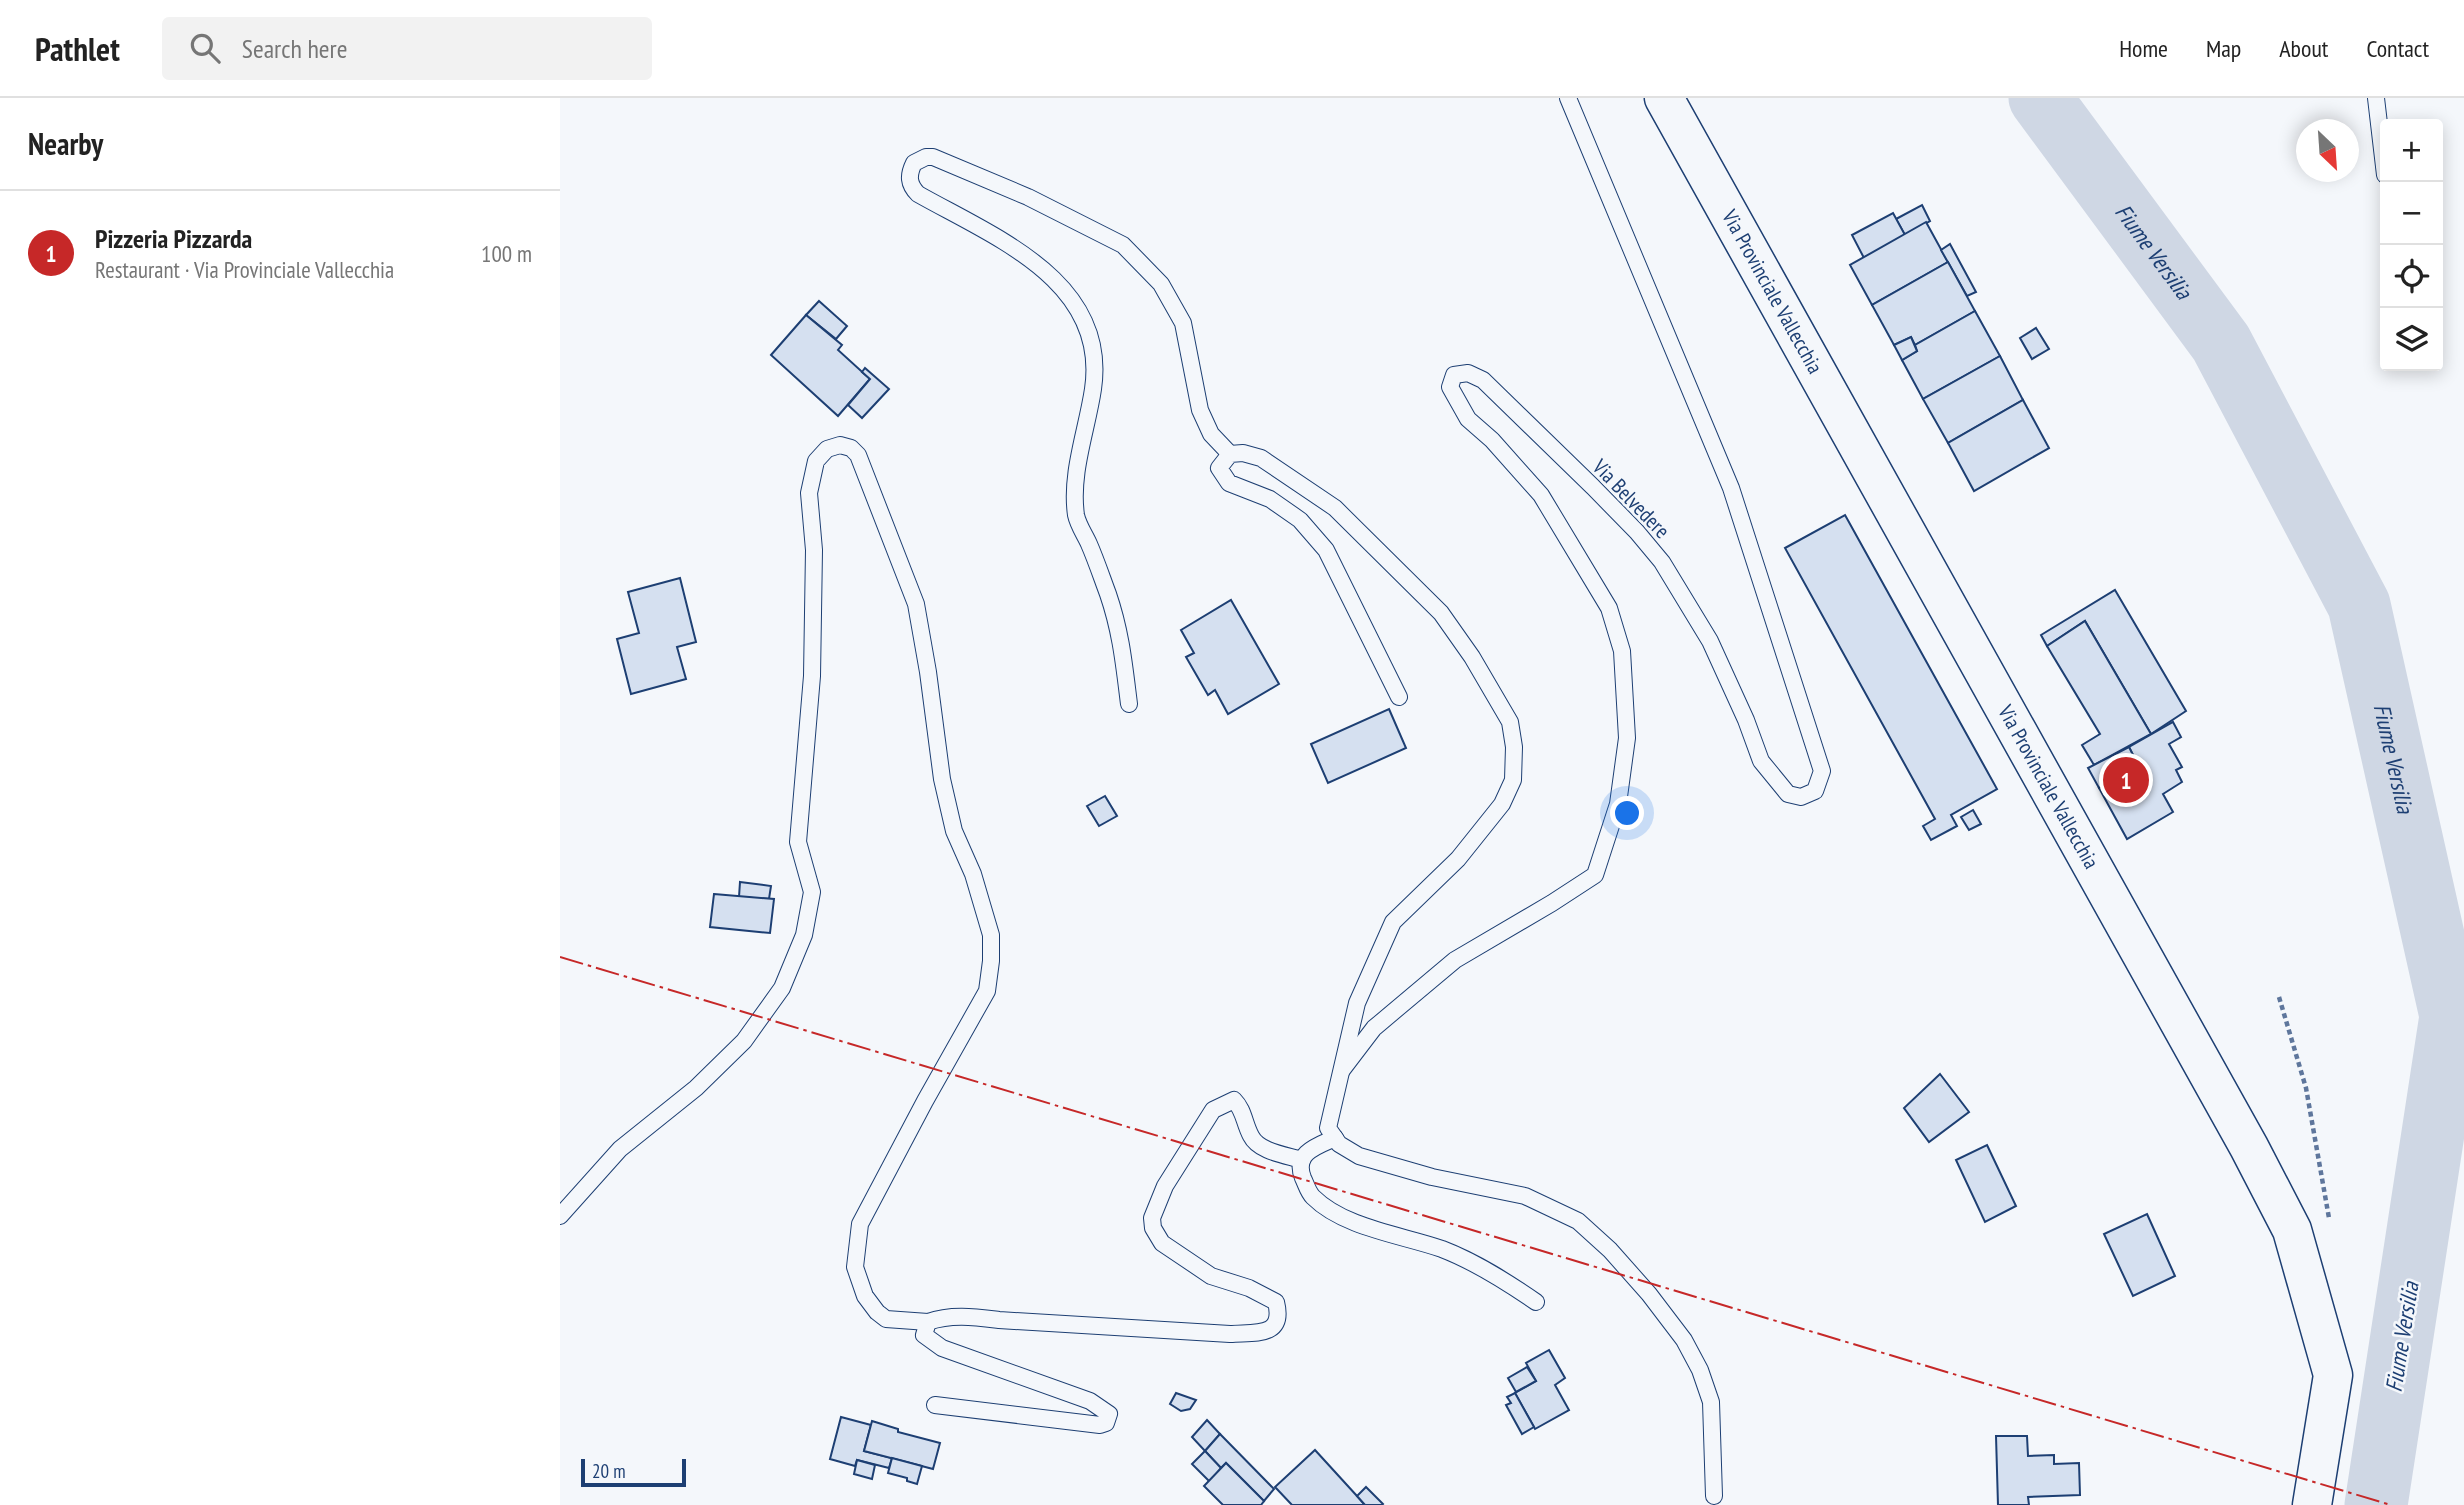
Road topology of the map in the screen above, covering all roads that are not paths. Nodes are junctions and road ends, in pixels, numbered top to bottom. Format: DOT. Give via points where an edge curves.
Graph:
graph roads {
  1 [pos="1567,98"];
  2 [pos="1664,98"];
  3 [pos="2376,98"];
  4 [pos="2380,132"];
  5 [pos="1230,454"];
  6 [pos="1399,697"];
  7 [pos="1129,704"];
  8 [pos="1342,1070"];
  9 [pos="1335,1138"];
  10 [pos="1302,1160"];
  11 [pos="560,1216"];
  12 [pos="1536,1302"];
  13 [pos="928,1322"];
  14 [pos="935,1405"];
  15 [pos="1714,1496"];
  16 [pos="2312,1505"];
  1 -- 8 [label="lane, Via Belvedere" via="1731,488 1822,771 1815,791 1801,797 1788,794 1761,761 1710,641 1662,562 1483,380 1468,373 1454,374 1450,387 1468,419 1541,495 1609,608 1622,650 1627,738 1618,804 1595,875 1455,960 1374,1028"];
  2 -- 16 [label="main road, Via Provinciale Vallecchia" via="2291,1230 2333,1375"];
  3 -- 4 [label="lane"];
  5 -- 6 [label="lane" via="1219,468 1230,483 1270,499 1300,520 1325,550"];
  5 -- 7 [label="lane" via="1211,434 1200,410 1183,323 1161,284 1123,245 1028,197 933,157 914,163 909,176 918,194 1018,250 1057,280 1084,320 1095,350 1093,386 1074,486 1077,518 1120,631"];
  5 -- 8 [label="lane" via="1261,458 1335,508 1441,613 1510,722 1513,780 1502,804 1458,859 1393,922 1357,1003"];
  8 -- 9 [label="lane" via="1328,1128"];
  9 -- 10 [label="lane" via="1310,1150"];
  9 -- 15 [label="lane" via="1359,1156 1525,1196 1578,1221 1609,1250 1684,1340 1700,1370 1711,1402"];
  10 -- 12 [label="lane" via="1300,1169 1311,1195 1327,1209 1444,1250 1505,1280"];
  10 -- 13 [label="lane" via="1266,1149 1252,1139 1234,1100 1213,1110 1165,1186 1152,1218 1162,1243 1211,1276 1276,1302 1280,1315 1268,1331 1230,1334 969,1316"];
  11 -- 13 [label="lane" via="620,1149 696,1088 744,1041 782,988 804,935 812,892 798,842 812,677 814,550 809,493 816,461 827,449 851,448 858,455 916,604 942,779 954,831 973,874 990,935 987,991 860,1224 855,1267 865,1296 886,1319"];
  13 -- 14 [label="lane" via="924,1335 942,1348 1090,1401 1109,1414 1109,1419 1100,1425"];
}
